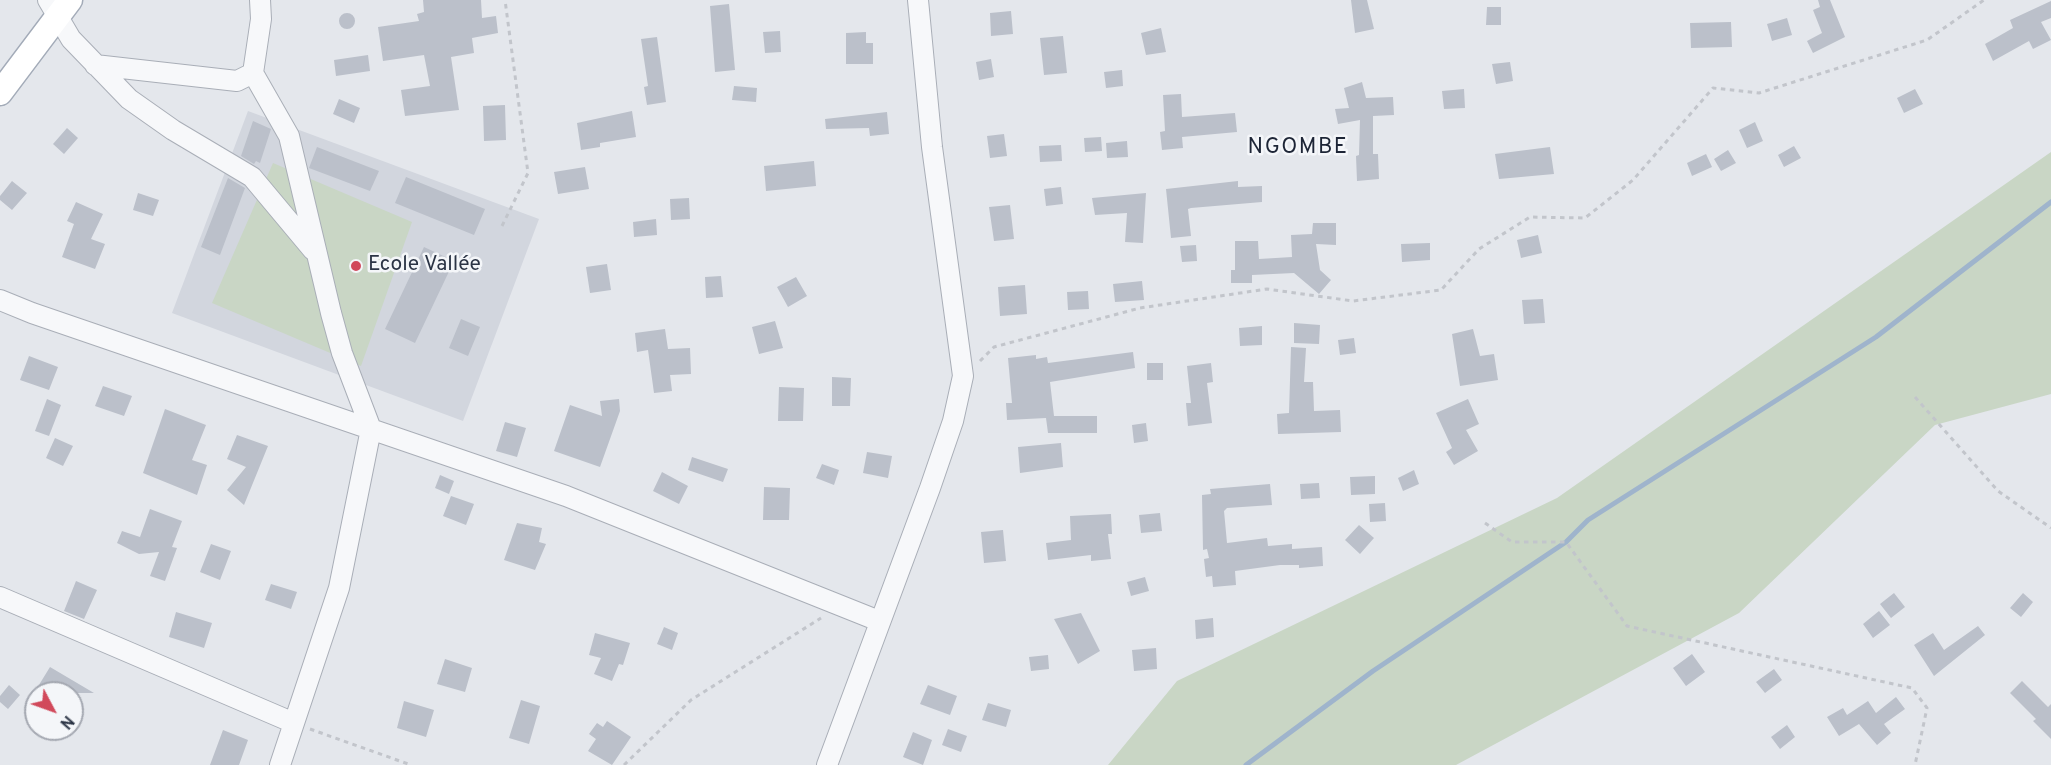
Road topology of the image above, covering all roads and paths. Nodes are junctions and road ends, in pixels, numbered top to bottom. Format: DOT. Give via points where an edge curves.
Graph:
graph roads {
  1 [pos="260,0"];
  2 [pos="505,0"];
  3 [pos="918,0"];
  4 [pos="1984,0"];
  5 [pos="58,6"];
  6 [pos="94,65"];
  7 [pos="253,73"];
  8 [pos="0,93"];
  9 [pos="502,226"];
  10 [pos="317,254"];
  11 [pos="0,300"];
  12 [pos="963,376"];
  13 [pos="1915,397"];
  14 [pos="371,429"];
  15 [pos="1485,523"];
  16 [pos="2051,528"];
  17 [pos="0,597"];
  18 [pos="840,607"];
  19 [pos="879,621"];
  20 [pos="294,723"];
  21 [pos="280,765"];
  22 [pos="411,765"];
  23 [pos="624,765"];
  24 [pos="826,765"];
  25 [pos="1915,765"];
  1 -- 7 [label="street"];
  2 -- 9 [label="path" via="528,173"];
  3 -- 12 [label="street" via="932,147"];
  4 -- 12 [label="path" via="1927,40 1760,93 1713,88 1634,180 1585,218 1530,217 1479,249 1441,290 1353,301 1267,289 1140,308 994,347"];
  5 -- 6 [label="street" via="71,39"];
  5 -- 8 [label="main road"];
  6 -- 7 [label="street" via="237,81"];
  6 -- 10 [label="street" via="129,99 252,177"];
  7 -- 10 [label="street" via="289,136"];
  10 -- 14 [label="street" via="342,353"];
  11 -- 14 [label="street"];
  12 -- 19 [label="street" via="930,488"];
  13 -- 16 [label="path" via="1998,491"];
  14 -- 18 [label="street" via="566,496"];
  14 -- 20 [label="street" via="339,588"];
  15 -- 25 [label="path" via="1512,542 1566,542 1627,626 1912,688 1927,708"];
  17 -- 20 [label="street"];
  18 -- 19 [label="street"];
  18 -- 23 [label="path" via="691,700"];
  19 -- 24 [label="street"];
  20 -- 21 [label="street"];
  20 -- 22 [label="path"];
}
